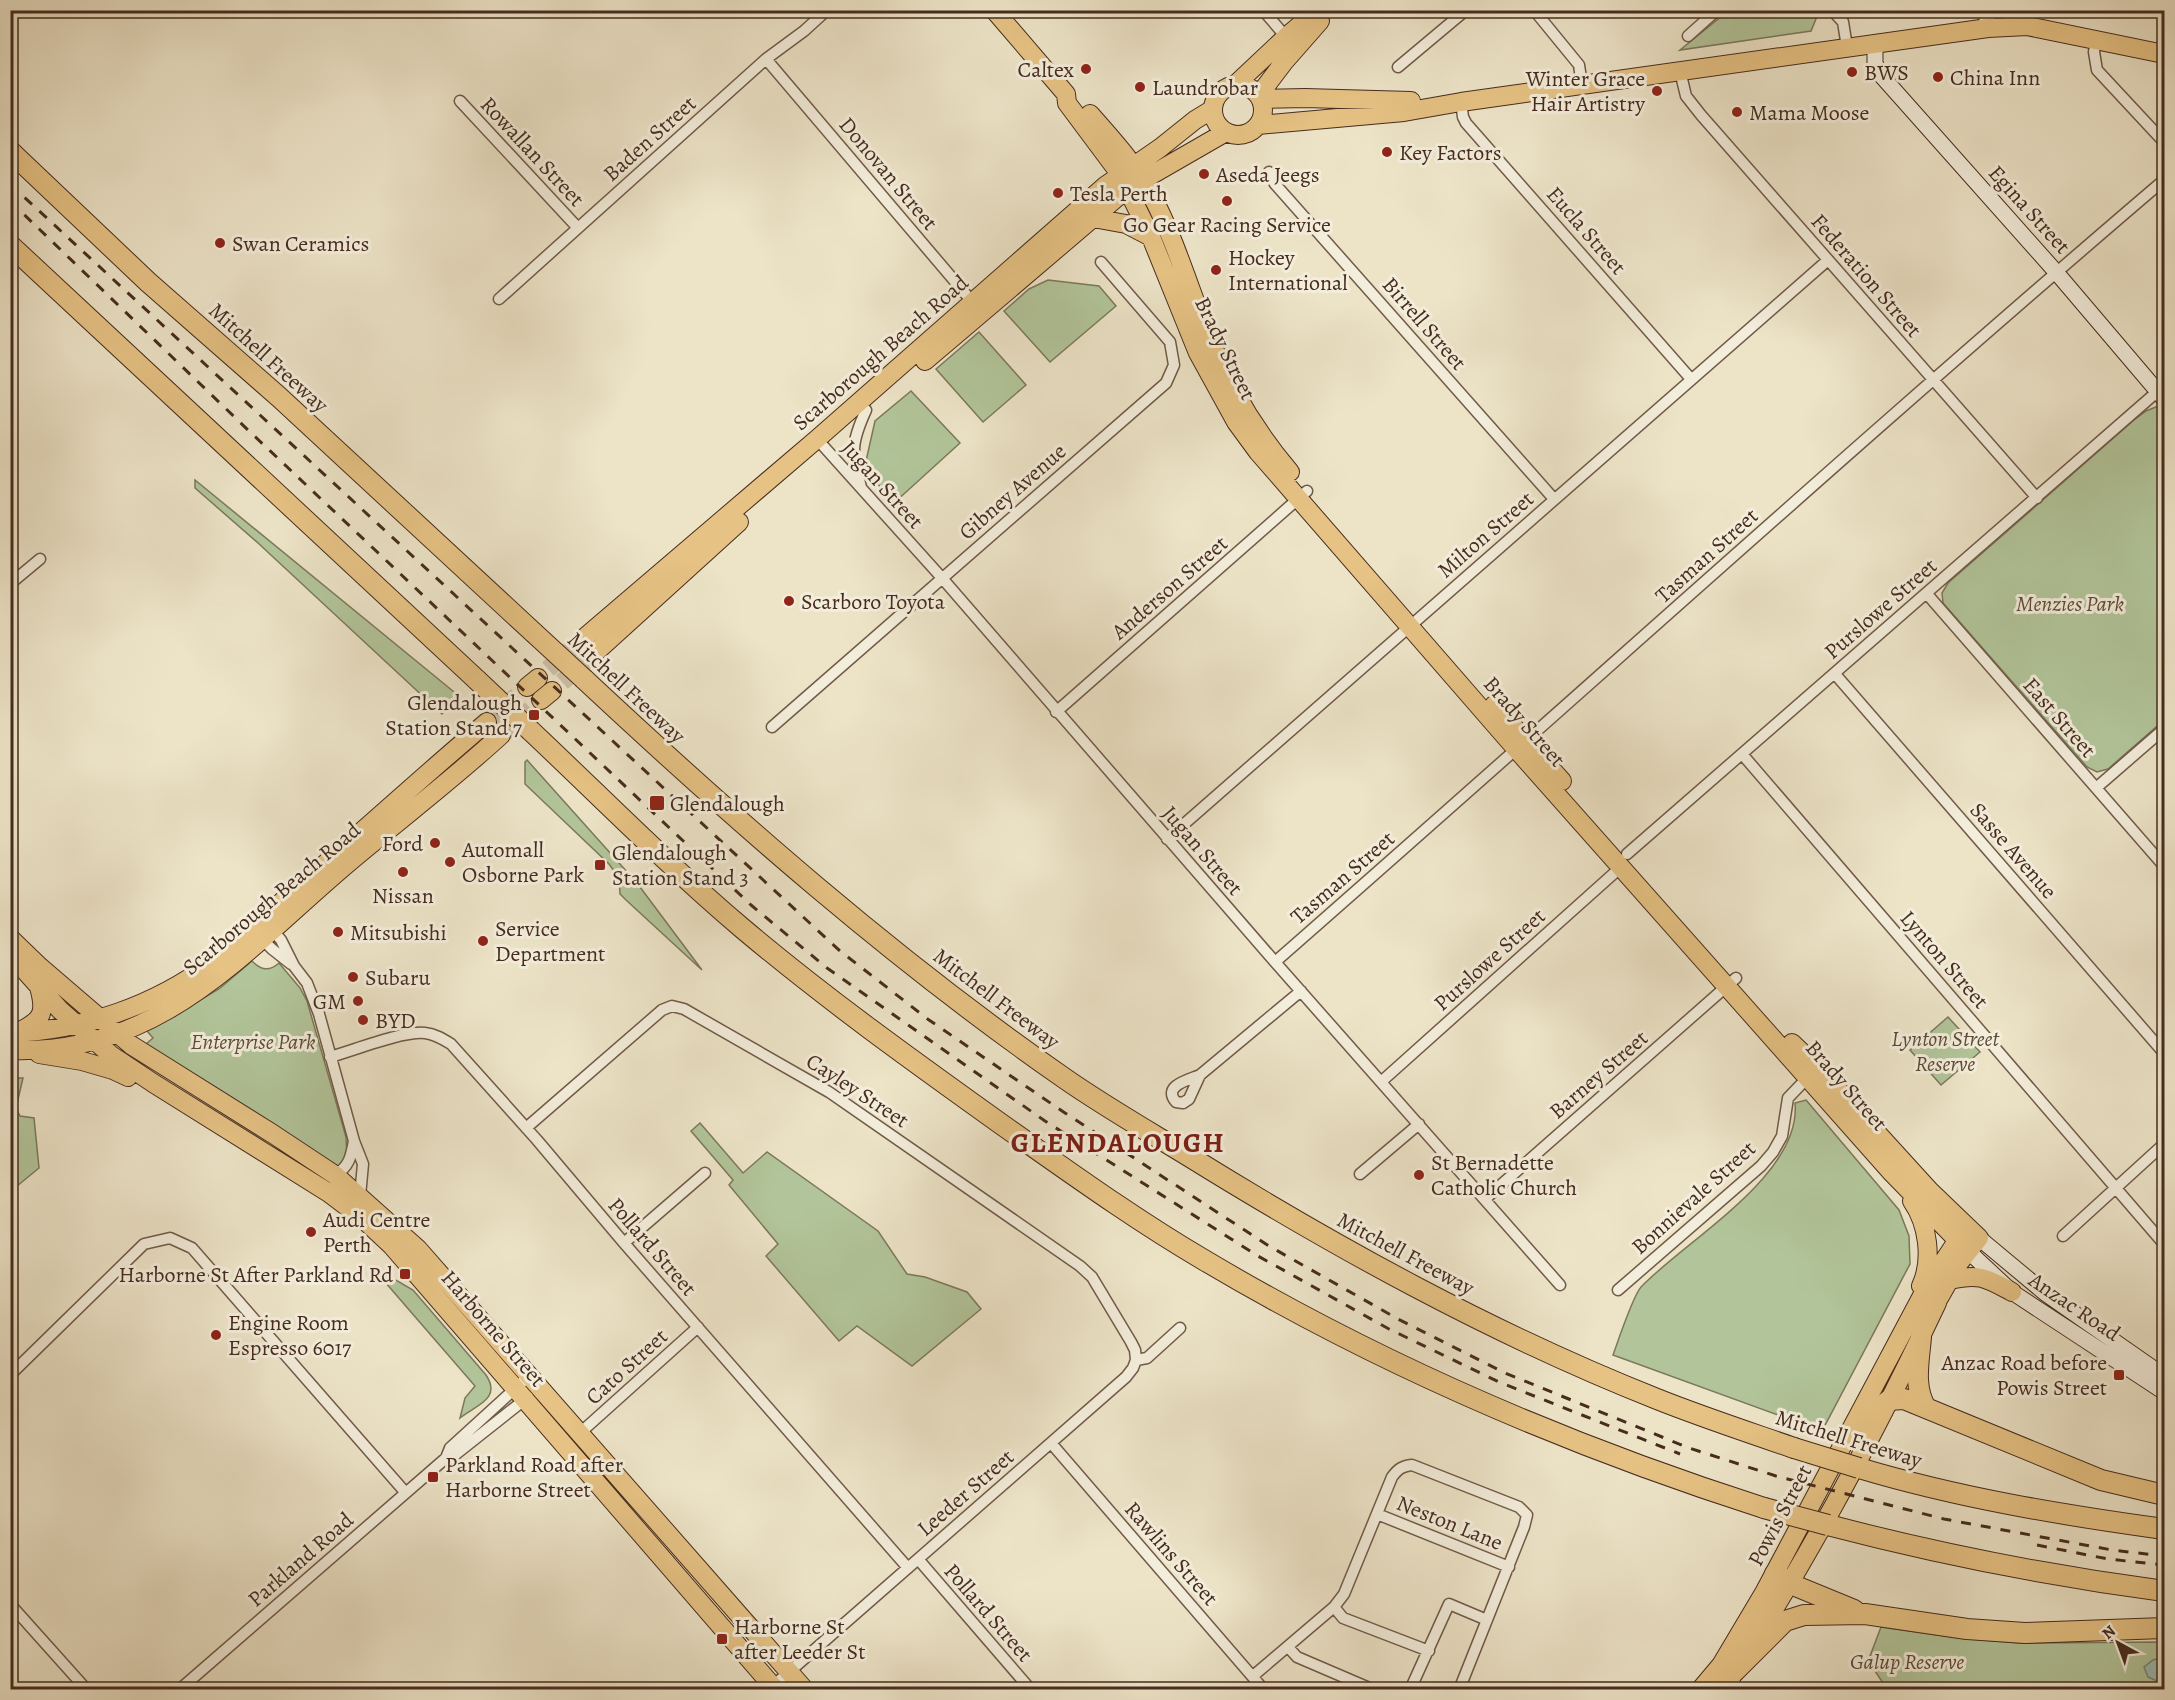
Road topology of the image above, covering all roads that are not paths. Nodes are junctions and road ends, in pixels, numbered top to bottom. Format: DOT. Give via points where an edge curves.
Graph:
graph roads {
  1 [pos="827,10"];
  2 [pos="994,10"];
  3 [pos="1263,10"];
  4 [pos="1318,10"];
  5 [pos="1329,10"];
  6 [pos="1466,10"];
  7 [pos="1534,10"];
  8 [pos="1717,10"];
  9 [pos="1832,10"];
  10 [pos="1987,19"];
  11 [pos="1688,36"];
  12 [pos="1286,37"];
  13 [pos="2096,39"];
  14 [pos="1875,44"];
  15 [pos="1847,47"];
  16 [pos="2164,54"];
  17 [pos="766,59"];
  18 [pos="1398,67"];
  19 [pos="1680,71"];
  20 [pos="1235,85"];
  21 [pos="1582,85"];
  22 [pos="1066,94"];
  23 [pos="1260,98"];
  24 [pos="460,101"];
  25 [pos="1461,102"];
  26 [pos="1213,110"];
  27 [pos="1258,125"];
  28 [pos="1226,132"];
  29 [pos="2164,142"];
  30 [pos="1119,147"];
  31 [pos="1160,147"];
  32 [pos="10,151"];
  33 [pos="1269,172"];
  34 [pos="1130,177"];
  35 [pos="2164,180"];
  36 [pos="1092,218"];
  37 [pos="578,228"];
  38 [pos="1151,237"];
  39 [pos="10,247"];
  40 [pos="1828,260"];
  41 [pos="1101,262"];
  42 [pos="2056,272"];
  43 [pos="499,298"];
  44 [pos="977,307"];
  45 [pos="1691,379"];
  46 [pos="1933,380"];
  47 [pos="2161,395"];
  48 [pos="866,410"];
  49 [pos="821,443"];
  50 [pos="862,490"];
  51 [pos="1303,496"];
  52 [pos="2037,498"];
  53 [pos="1554,499"];
  54 [pos="40,559"];
  55 [pos="942,578"];
  56 [pos="10,585"];
  57 [pos="1927,594"];
  58 [pos="1414,622"];
  59 [pos="591,644"];
  60 [pos="1835,674"];
  61 [pos="1056,712"];
  62 [pos="487,722"];
  63 [pos="772,727"];
  64 [pos="2164,729"];
  65 [pos="501,735"];
  66 [pos="1522,745"];
  67 [pos="1742,754"];
  68 [pos="2096,788"];
  69 [pos="1167,838"];
  70 [pos="1624,860"];
  71 [pos="2164,866"];
  72 [pos="262,929"];
  73 [pos="10,938"];
  74 [pos="10,954"];
  75 [pos="1275,962"];
  76 [pos="1731,982"];
  77 [pos="38,986"];
  78 [pos="1301,991"];
  79 [pos="99,1019"];
  80 [pos="76,1025"];
  81 [pos="117,1034"];
  82 [pos="93,1040"];
  83 [pos="15,1042"];
  84 [pos="2164,1053"];
  85 [pos="330,1057"];
  86 [pos="1813,1072"];
  87 [pos="1200,1075"];
  88 [pos="1382,1081"];
  89 [pos="153,1083"];
  90 [pos="1419,1124"];
  91 [pos="526,1128"];
  92 [pos="354,1141"];
  93 [pos="2164,1144"];
  94 [pos="705,1173"];
  95 [pos="1360,1174"];
  96 [pos="335,1175"];
  97 [pos="1900,1182"];
  98 [pos="2116,1187"];
  99 [pos="360,1196"];
  100 [pos="1485,1199"];
  101 [pos="2063,1236"];
  102 [pos="1968,1240"];
  103 [pos="624,1243"];
  104 [pos="2164,1244"];
  105 [pos="1950,1280"];
  106 [pos="1560,1286"];
  107 [pos="1618,1290"];
  108 [pos="2012,1292"];
  109 [pos="1926,1296"];
  110 [pos="698,1328"];
  111 [pos="1180,1328"];
  112 [pos="1921,1337"];
  113 [pos="1136,1360"];
  114 [pos="10,1375"];
  115 [pos="2164,1376"];
  116 [pos="535,1381"];
  117 [pos="2164,1392"];
  118 [pos="520,1394"];
  119 [pos="1889,1400"];
  120 [pos="1926,1408"];
  121 [pos="579,1433"];
  122 [pos="1848,1435"];
  123 [pos="1051,1443"];
  124 [pos="405,1492"];
  125 [pos="2164,1495"];
  126 [pos="641,1502"];
  127 [pos="1377,1514"];
  128 [pos="625,1516"];
  129 [pos="2164,1529"];
  130 [pos="918,1559"];
  131 [pos="1509,1567"];
  132 [pos="908,1568"];
  133 [pos="1782,1578"];
  134 [pos="2164,1591"];
  135 [pos="10,1604"];
  136 [pos="1334,1607"];
  137 [pos="1865,1614"];
  138 [pos="1487,1620"];
  139 [pos="2164,1628"];
  140 [pos="1288,1647"];
  141 [pos="1429,1651"];
  142 [pos="1735,1671"];
  143 [pos="789,1672"];
  144 [pos="1253,1676"];
  145 [pos="775,1688"];
  146 [pos="87,1689"];
  147 [pos="179,1689"];
  148 [pos="805,1689"];
  149 [pos="1031,1689"];
  150 [pos="1264,1689"];
  151 [pos="1374,1689"];
  152 [pos="1410,1689"];
  153 [pos="1459,1689"];
  154 [pos="1700,1689"];
  155 [pos="1723,1689"];
  1 -- 17 [label="street, Baden Street"];
  2 -- 22 [label="main road"];
  3 -- 12 [label="street"];
  4 -- 12 [label="main road"];
  5 -- 23 [label="main road" via="1284,62"];
  6 -- 18 [label="street"];
  7 -- 21 [label="street" via="1579,65"];
  8 -- 11 [label="street"];
  9 -- 15 [label="street" via="1843,22"];
  10 -- 13 [label="main road"];
  10 -- 14 [label="main road"];
  12 -- 20 [label="main road"];
  13 -- 16 [label="main road"];
  13 -- 29 [label="street" via="2097,70"];
  14 -- 15 [label="main road"];
  14 -- 42 [label="main road, Egina Street" via="1879,73"];
  15 -- 19 [label="main road"];
  17 -- 37 [label="street, Baden Street"];
  17 -- 44 [label="street, Donovan Street"];
  19 -- 21 [label="main road"];
  19 -- 40 [label="street, Federation Street" via="1686,96"];
  20 -- 23 [label="main road" via="1249,87"];
  20 -- 26 [label="main road" via="1220,93"];
  21 -- 25 [label="main road"];
  22 -- 30 [label="main road" via="1074,96"];
  22 -- 34 [label="main road" via="1067,103"];
  23 -- 25 [label="main road"];
  23 -- 27 [label="main road" via="1263,113"];
  24 -- 37 [label="street, Rowallan Street"];
  25 -- 27 [label="main road" via="1404,112"];
  25 -- 45 [label="street, Eucla Street" via="1466,123"];
  26 -- 28 [label="main road" via="1216,123"];
  26 -- 31 [label="main road, Scarborough Beach Road"];
  27 -- 28 [label="main road" via="1243,135"];
  28 -- 34 [label="main road, Scarborough Beach Road"];
  30 -- 31 [label="main road"];
  30 -- 34 [label="main road"];
  31 -- 34 [label="main road, Scarborough Beach Road"];
  32 -- 129 [label="highway, Mitchell Freeway, bridge" via="733,816 849,915 1065,1079 1279,1212 1394,1275 1516,1337 1658,1400 1886,1476 2088,1519"];
  33 -- 53 [label="street, Birrell Street" via="1275,184"];
  34 -- 36 [label="main road, Scarborough Beach Road"];
  34 -- 38 [label="main road, Brady Street"];
  34 -- 44 [label="main road, Scarborough Beach Road"];
  34 -- 51 [label="main road, Brady Street" via="1164,222 1232,387"];
  35 -- 42 [label="street, Tasman Street"];
  36 -- 38 [label="main road" via="1126,224"];
  36 -- 44 [label="main road, Scarborough Beach Road"];
  37 -- 43 [label="street, Baden Street"];
  38 -- 51 [label="main road, Brady Street" via="1215,387 1258,452"];
  39 -- 134 [label="highway, bridge" via="741,926 889,1045 1131,1215 1274,1300 1395,1362 1588,1446 1693,1485 1858,1533 1980,1561"];
  40 -- 45 [label="street, Milton Street"];
  40 -- 46 [label="street, Federation Street"];
  41 -- 55 [label="street, Gibney Avenue" via="1170,342 1174,365 1166,383"];
  42 -- 46 [label="street, Tasman Street"];
  42 -- 47 [label="main road, Egina Street"];
  44 -- 48 [label="main road, Scarborough Beach Road"];
  44 -- 49 [label="main road, Scarborough Beach Road"];
  45 -- 53 [label="street, Milton Street"];
  46 -- 52 [label="street, Federation Street"];
  46 -- 66 [label="street, Tasman Street"];
  47 -- 52 [label="street, Purslowe Street"];
  48 -- 49 [label="main road, Scarborough Beach Road"];
  48 -- 50 [label="street" via="853,449"];
  49 -- 50 [label="street, Jugan Street"];
  49 -- 59 [label="main road, Scarborough Beach Road"];
  50 -- 55 [label="street, Jugan Street"];
  51 -- 58 [label="main road, Brady Street"];
  51 -- 61 [label="street, Anderson Street"];
  52 -- 57 [label="street, Purslowe Street"];
  53 -- 58 [label="street, Milton Street"];
  54 -- 56 [label="street"];
  55 -- 61 [label="street, Jugan Street"];
  55 -- 63 [label="street, Gibney Avenue"];
  57 -- 60 [label="street, Purslowe Street"];
  57 -- 68 [label="street, East Street"];
  58 -- 66 [label="main road, Brady Street"];
  58 -- 69 [label="street, Milton Street"];
  60 -- 67 [label="street, Purslowe Street"];
  60 -- 84 [label="street, Sasse Avenue"];
  61 -- 69 [label="street, Jugan Street"];
  62 -- 72 [label="main road, Scarborough Beach Road"];
  64 -- 68 [label="street"];
  65 -- 72 [label="main road, Scarborough Beach Road" via="347,864"];
  66 -- 70 [label="main road, Brady Street"];
  66 -- 75 [label="street, Tasman Street"];
  67 -- 70 [label="street, Purslowe Street"];
  67 -- 98 [label="street, Lynton Street"];
  68 -- 71 [label="street, East Street"];
  69 -- 75 [label="street, Jugan Street"];
  70 -- 76 [label="main road, Brady Street"];
  70 -- 88 [label="street, Purslowe Street"];
  72 -- 79 [label="main road, Scarborough Beach Road" via="145,1003"];
  72 -- 81 [label="main road, Scarborough Beach Road" via="235,965 190,998"];
  72 -- 85 [label="street" via="281,940 307,983"];
  73 -- 79 [label="main road, Harborne Street"];
  74 -- 77 [label="main road, Harborne Street"];
  75 -- 78 [label="street, Jugan Street"];
  76 -- 86 [label="main road, Brady Street"];
  76 -- 100 [label="street, Barney Street"];
  77 -- 80 [label="main road, Harborne Street"];
  77 -- 83 [label="main road" via="44,1005 42,1014"];
  78 -- 87 [label="street"];
  78 -- 88 [label="street, Jugan Street"];
  79 -- 80 [label="main road, Scarborough Beach Road"];
  79 -- 81 [label="main road, Harborne Street"];
  80 -- 82 [label="main road, Harborne Street"];
  80 -- 83 [label="main road, Scarborough Beach Road"];
  81 -- 82 [label="main road, Scarborough Beach Road"];
  81 -- 96 [label="main road, Harborne Street"];
  82 -- 83 [label="main road, Scarborough Beach Road" via="76,1045"];
  82 -- 89 [label="main road, Harborne Street"];
  83 -- 89 [label="main road" via="52,1058 82,1061 137,1082"];
  85 -- 91 [label="street, Pollard Street" via="411,1034 435,1035 451,1044"];
  85 -- 92 [label="street"];
  86 -- 97 [label="main road, Brady Street"];
  86 -- 102 [label="main road, Brady Street" via="1930,1191"];
  86 -- 107 [label="street, Bonnievale Street" via="1788,1098 1782,1136 1773,1152"];
  88 -- 90 [label="street, Jugan Street"];
  89 -- 118 [label="main road, Harborne Street" via="330,1193 362,1218 392,1246"];
  90 -- 95 [label="street"];
  90 -- 100 [label="street, Jugan Street"];
  91 -- 103 [label="street, Pollard Street"];
  91 -- 113 [label="street, Cayley Street" via="662,1010 672,1006 684,1009 830,1092 1080,1266 1092,1278 1131,1342"];
  92 -- 96 [label="street" via="346,1169"];
  92 -- 99 [label="street" via="363,1164"];
  93 -- 98 [label="street"];
  94 -- 103 [label="street"];
  96 -- 99 [label="main road, Harborne Street"];
  97 -- 102 [label="main road, Brady Street"];
  97 -- 109 [label="main road" via="1916,1206 1925,1234"];
  98 -- 101 [label="street"];
  98 -- 104 [label="street, Lynton Street"];
  99 -- 116 [label="main road, Harborne Street" via="418,1249"];
  100 -- 106 [label="street, Jugan Street"];
  102 -- 105 [label="main road, Powis Street"];
  102 -- 108 [label="main road, Anzac Road"];
  102 -- 109 [label="main road, Powis Street"];
  102 -- 115 [label="main road, Anzac Road"];
  103 -- 110 [label="street, Pollard Street"];
  105 -- 108 [label="main road" via="1974,1276"];
  105 -- 109 [label="main road, Powis Street"];
  108 -- 117 [label="main road, Anzac Road"];
  109 -- 112 [label="main road, Powis Street"];
  109 -- 122 [label="main road, Powis Street"];
  110 -- 121 [label="street, Cato Street"];
  110 -- 132 [label="street, Pollard Street"];
  111 -- 113 [label="street, Leeder Street" via="1147,1358"];
  112 -- 119 [label="main road, Powis Street"];
  112 -- 120 [label="highway" via="1918,1378"];
  113 -- 123 [label="street, Leeder Street" via="1126,1377"];
  114 -- 124 [label="street" via="144,1244 170,1238 192,1248"];
  116 -- 118 [label="street, Parkland Road"];
  116 -- 121 [label="main road, Harborne Street"];
  118 -- 124 [label="street, Parkland Road" via="456,1454"];
  118 -- 128 [label="main road, Harborne Street"];
  119 -- 120 [label="highway" via="1904,1399"];
  119 -- 122 [label="highway"];
  119 -- 133 [label="main road, Powis Street" via="1853,1471"];
  120 -- 125 [label="highway" via="2101,1480"];
  121 -- 126 [label="main road, Harborne Street"];
  122 -- 133 [label="main road, Powis Street"];
  123 -- 130 [label="street, Leeder Street"];
  123 -- 144 [label="street, Rawlins Street"];
  124 -- 147 [label="street, Parkland Road"];
  126 -- 128 [label="main road"];
  126 -- 143 [label="main road, Harborne Street"];
  127 -- 131 [label="street, Neston Lane"];
  127 -- 131 [label="street" via="1397,1470 1412,1465 1519,1507 1527,1515"];
  127 -- 136 [label="street" via="1344,1594"];
  128 -- 145 [label="main road, Harborne Street"];
  130 -- 132 [label="street, Leeder Street"];
  130 -- 149 [label="street, Pollard Street"];
  131 -- 138 [label="street"];
  132 -- 143 [label="street, Leeder Street"];
  133 -- 137 [label="highway"];
  133 -- 142 [label="main road, Powis Street"];
  133 -- 154 [label="main road, Powis Street"];
  135 -- 146 [label="street"];
  136 -- 140 [label="street"];
  136 -- 141 [label="street" via="1343,1618"];
  137 -- 139 [label="highway" via="1998,1632"];
  137 -- 142 [label="highway" via="1804,1615 1785,1621"];
  138 -- 141 [label="street" via="1449,1604"];
  138 -- 153 [label="street"];
  140 -- 144 [label="street"];
  140 -- 151 [label="street" via="1297,1657"];
  141 -- 152 [label="street"];
  142 -- 155 [label="main road, Powis Street"];
  143 -- 145 [label="street, Leeder Street"];
  143 -- 148 [label="main road, Harborne Street"];
  144 -- 150 [label="street, Rawlins Street"];
}
